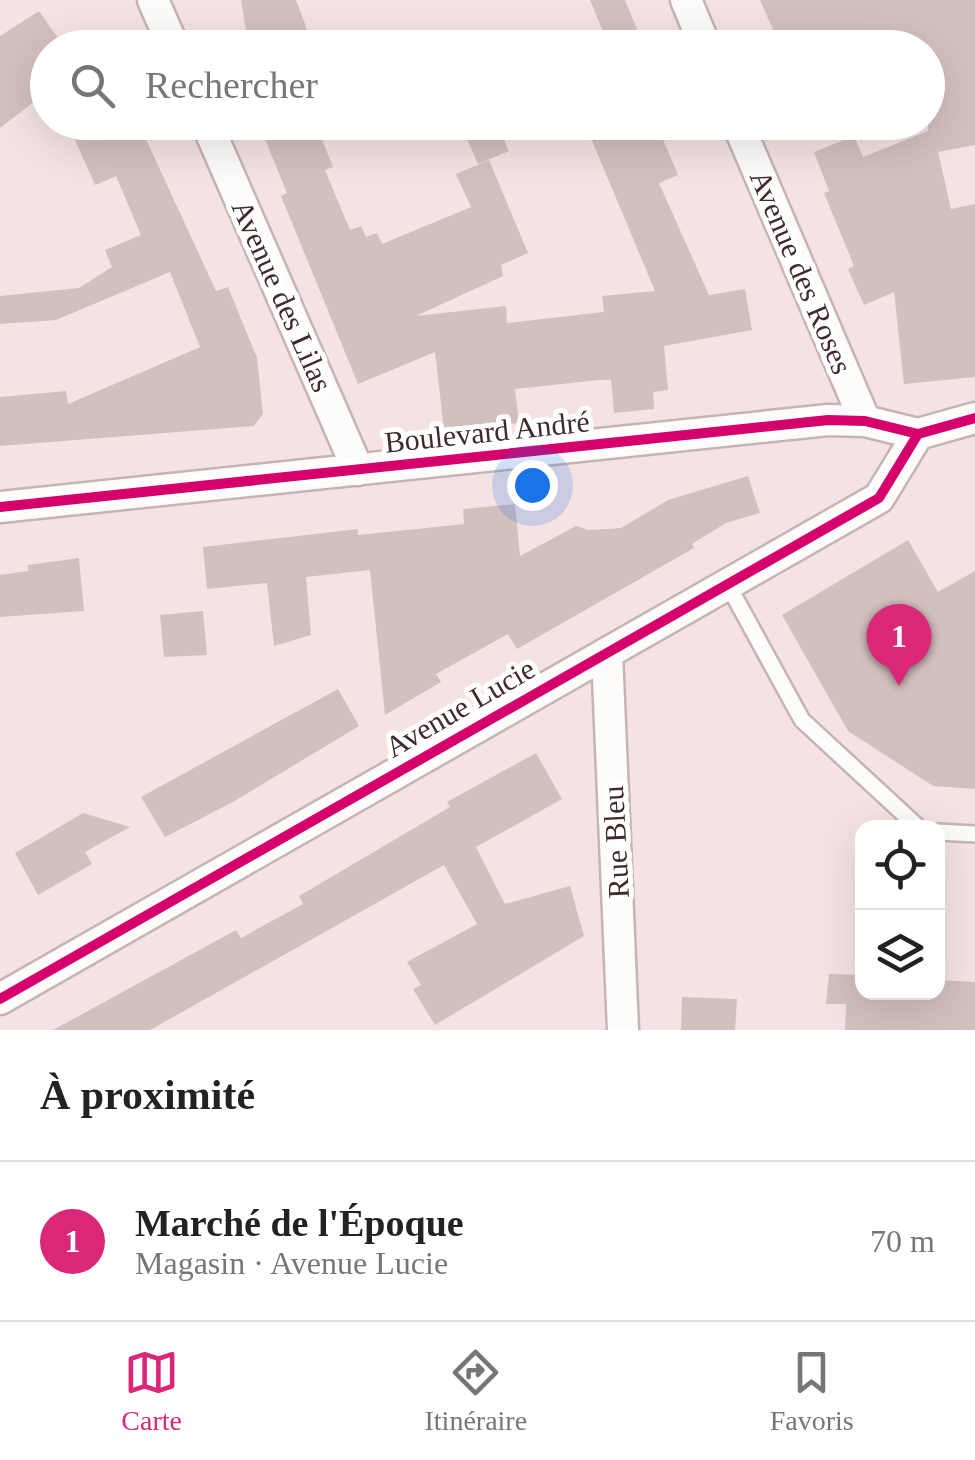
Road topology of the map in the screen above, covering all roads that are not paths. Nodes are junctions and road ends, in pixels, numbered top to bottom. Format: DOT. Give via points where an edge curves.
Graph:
graph roads {
  1 [pos="153,0"];
  2 [pos="686,0"];
  3 [pos="166,30"];
  4 [pos="698,30"];
  5 [pos="214,140"];
  6 [pos="746,140"];
  7 [pos="975,418"];
  8 [pos="865,421"];
  9 [pos="918,434"];
  10 [pos="358,470"];
  11 [pos="0,507"];
  12 [pos="728,586"];
  13 [pos="607,653"];
  14 [pos="911,820"];
  15 [pos="945,832"];
  16 [pos="975,834"];
  17 [pos="0,999"];
  18 [pos="623,1030"];
  1 -- 3 [label="street"];
  2 -- 4 [label="street"];
  5 -- 10 [label="street, Avenue des Lilas"];
  6 -- 8 [label="street, Avenue des Roses"];
  7 -- 9 [label="street, Boulevard André"];
  8 -- 9 [label="street, Boulevard André"];
  8 -- 10 [label="street, Boulevard André"];
  9 -- 12 [label="street, Avenue Lucie" via="879,498"];
  10 -- 11 [label="street, Boulevard André"];
  12 -- 13 [label="street, Avenue Lucie"];
  12 -- 14 [label="lane" via="802,720"];
  13 -- 17 [label="street, Avenue Lucie"];
  13 -- 18 [label="street, Rue Bleu"];
  15 -- 16 [label="lane"];
}
